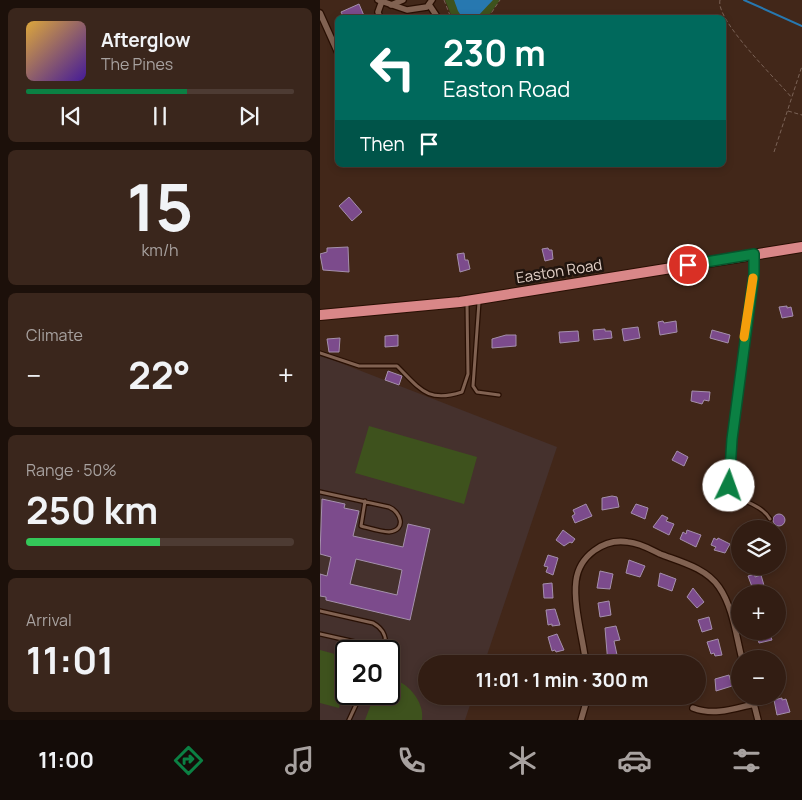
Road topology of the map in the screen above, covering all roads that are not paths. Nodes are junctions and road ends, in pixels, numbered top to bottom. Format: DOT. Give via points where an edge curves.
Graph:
graph roads {
  1 [pos="403,0"];
  2 [pos="380,1"];
  3 [pos="391,5"];
  4 [pos="432,5"];
  5 [pos="320,14"];
  6 [pos="378,15"];
  7 [pos="335,46"];
  8 [pos="802,247"];
  9 [pos="754,254"];
  10 [pos="479,299"];
  11 [pos="466,301"];
  12 [pos="320,315"];
  13 [pos="320,353"];
  14 [pos="499,395"];
  15 [pos="320,492"];
  16 [pos="365,502"];
  17 [pos="770,519"];
  18 [pos="320,611"];
  19 [pos="320,634"];
  20 [pos="344,640"];
  21 [pos="385,640"];
  22 [pos="740,650"];
  23 [pos="585,655"];
  24 [pos="356,705"];
  25 [pos="585,705"];
  26 [pos="750,705"];
  27 [pos="754,705"];
  28 [pos="693,708"];
  29 [pos="349,720"];
  30 [pos="581,720"];
  31 [pos="758,720"];
  1 -- 3 [label="street"];
  2 -- 3 [label="street"];
  2 -- 6 [label="street"];
  3 -- 4 [label="street" via="412,10"];
  5 -- 7 [label="street"];
  8 -- 9 [label="highway, Easton Road"];
  9 -- 10 [label="highway, Easton Road"];
  9 -- 17 [label="lane" via="728,481 736,497 760,507"];
  10 -- 11 [label="highway, Easton Road"];
  10 -- 14 [label="lane" via="473,386 477,392"];
  11 -- 12 [label="highway, Easton Road"];
  11 -- 13 [label="lane" via="468,374 462,392 434,397 414,384 397,366 359,366"];
  15 -- 16 [label="lane"];
  16 -- 16 [label="lane" via="395,509 400,515 398,527 388,532 361,526"];
  18 -- 21 [label="lane" via="373,623 380,627"];
  19 -- 20 [label="lane"];
  22 -- 23 [label="street" via="728,605 715,581 699,569 635,543 616,541 592,552 578,575 576,592"];
  24 -- 29 [label="lane"];
  25 -- 30 [label="street"];
  26 -- 28 [label="street" via="718,713"];
  27 -- 31 [label="street"];
}
